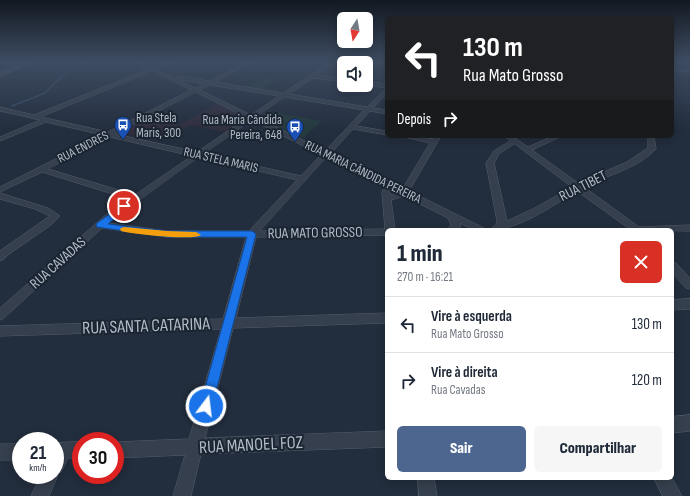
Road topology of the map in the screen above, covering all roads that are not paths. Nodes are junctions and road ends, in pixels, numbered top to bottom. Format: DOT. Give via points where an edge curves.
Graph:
graph roads {
  1 [pos="113,85"];
  2 [pos="185,85"];
  3 [pos="206,85"];
  4 [pos="222,85"];
  5 [pos="298,85"];
  6 [pos="195,91"];
  7 [pos="385,94"];
  8 [pos="283,96"];
  9 [pos="0,109"];
  10 [pos="368,109"];
  11 [pos="385,112"];
  12 [pos="34,117"];
  13 [pos="253,118"];
  14 [pos="46,120"];
  15 [pos="352,126"];
  16 [pos="385,133"];
  17 [pos="108,134"];
  18 [pos="425,138"];
  19 [pos="511,138"];
  20 [pos="554,138"];
  21 [pos="651,138"];
  22 [pos="0,139"];
  23 [pos="436,139"];
  24 [pos="515,141"];
  25 [pos="527,150"];
  26 [pos="197,154"];
  27 [pos="326,154"];
  28 [pos="41,169"];
  29 [pos="302,179"];
  30 [pos="385,183"];
  31 [pos="579,186"];
  32 [pos="0,190"];
  33 [pos="404,193"];
  34 [pos="0,196"];
  35 [pos="136,198"];
  36 [pos="387,199"];
  37 [pos="451,215"];
  38 [pos="100,225"];
  39 [pos="390,228"];
  40 [pos="454,228"];
  41 [pos="477,228"];
  42 [pos="497,228"];
  43 [pos="635,228"];
  44 [pos="690,228"];
  45 [pos="674,229"];
  46 [pos="385,232"];
  47 [pos="252,234"];
  48 [pos="2,253"];
  49 [pos="674,268"];
  50 [pos="690,285"];
  51 [pos="690,304"];
  52 [pos="674,306"];
  53 [pos="0,315"];
  54 [pos="385,318"];
  55 [pos="229,323"];
  56 [pos="0,331"];
  57 [pos="690,423"];
  58 [pos="674,425"];
  59 [pos="385,439"];
  60 [pos="195,447"];
  61 [pos="124,450"];
  62 [pos="0,452"];
  63 [pos="12,452"];
  64 [pos="426,480"];
  65 [pos="663,480"];
  66 [pos="46,484"];
  67 [pos="40,496"];
  68 [pos="182,496"];
  69 [pos="428,496"];
  70 [pos="673,496"];
  1 -- 12 [label="street"];
  2 -- 6 [label="street, RUA MARIA CÂNDIDA PEREIRA"];
  3 -- 6 [label="street, RUA ENDRES"];
  4 -- 8 [label="street"];
  5 -- 8 [label="street, RUA CAVADAS"];
  6 -- 13 [label="street, RUA MARIA CÂNDIDA PEREIRA"];
  6 -- 17 [label="street, RUA ENDRES"];
  7 -- 10 [label="street"];
  8 -- 10 [label="street"];
  8 -- 13 [label="street, RUA CAVADAS"];
  9 -- 12 [label="street, RUA STELA MARIS"];
  10 -- 11 [label="street"];
  10 -- 15 [label="street"];
  12 -- 14 [label="street, RUA STELA MARIS"];
  13 -- 26 [label="street, RUA CAVADAS"];
  13 -- 27 [label="street, RUA MARIA CÂNDIDA PEREIRA"];
  14 -- 17 [label="street, RUA STELA MARIS"];
  14 -- 22 [label="street"];
  15 -- 16 [label="street"];
  15 -- 27 [label="street"];
  17 -- 26 [label="street, RUA STELA MARIS"];
  17 -- 28 [label="street, RUA ENDRES"];
  18 -- 23 [label="street"];
  19 -- 24 [label="street"];
  20 -- 25 [label="street"];
  21 -- 31 [label="street, RUA TIBET" via="652,150"];
  23 -- 33 [label="street"];
  24 -- 25 [label="street"];
  24 -- 42 [label="street" via="496,152 490,163 501,216"];
  25 -- 31 [label="street"];
  26 -- 29 [label="street, RUA STELA MARIS"];
  26 -- 35 [label="street, RUA CAVADAS"];
  27 -- 29 [label="street"];
  27 -- 30 [label="street, RUA MARIA CÂNDIDA PEREIRA"];
  28 -- 32 [label="street, RUA ENDRES"];
  28 -- 35 [label="street"];
  29 -- 47 [label="street"];
  30 -- 33 [label="street, RUA MARIA CÂNDIDA PEREIRA"];
  30 -- 36 [label="street"];
  31 -- 42 [label="street, RUA TIBET" via="518,221"];
  31 -- 43 [label="street"];
  33 -- 36 [label="street"];
  33 -- 37 [label="street, RUA MARIA CÂNDIDA PEREIRA"];
  34 -- 48 [label="street" via="55,216"];
  35 -- 38 [label="street, RUA CAVADAS"];
  36 -- 39 [label="street"];
  37 -- 40 [label="street" via="456,223"];
  37 -- 41 [label="street, RUA MARIA CÂNDIDA PEREIRA"];
  38 -- 47 [label="street, RUA MATO GROSSO" via="167,234"];
  38 -- 53 [label="street, RUA CAVADAS"];
  44 -- 45 [label="street"];
  46 -- 47 [label="street, RUA MATO GROSSO"];
  47 -- 55 [label="street"];
  49 -- 50 [label="street"];
  51 -- 52 [label="street"];
  54 -- 55 [label="street, RUA SANTA CATARINA"];
  55 -- 56 [label="street, RUA SANTA CATARINA"];
  55 -- 60 [label="street"];
  57 -- 58 [label="street"];
  59 -- 60 [label="street, RUA MANOEL FOZ"];
  60 -- 61 [label="street, RUA MANOEL FOZ"];
  60 -- 68 [label="street"];
  62 -- 63 [label="street"];
  64 -- 69 [label="street"];
  65 -- 70 [label="street"];
  66 -- 67 [label="street"];
}
